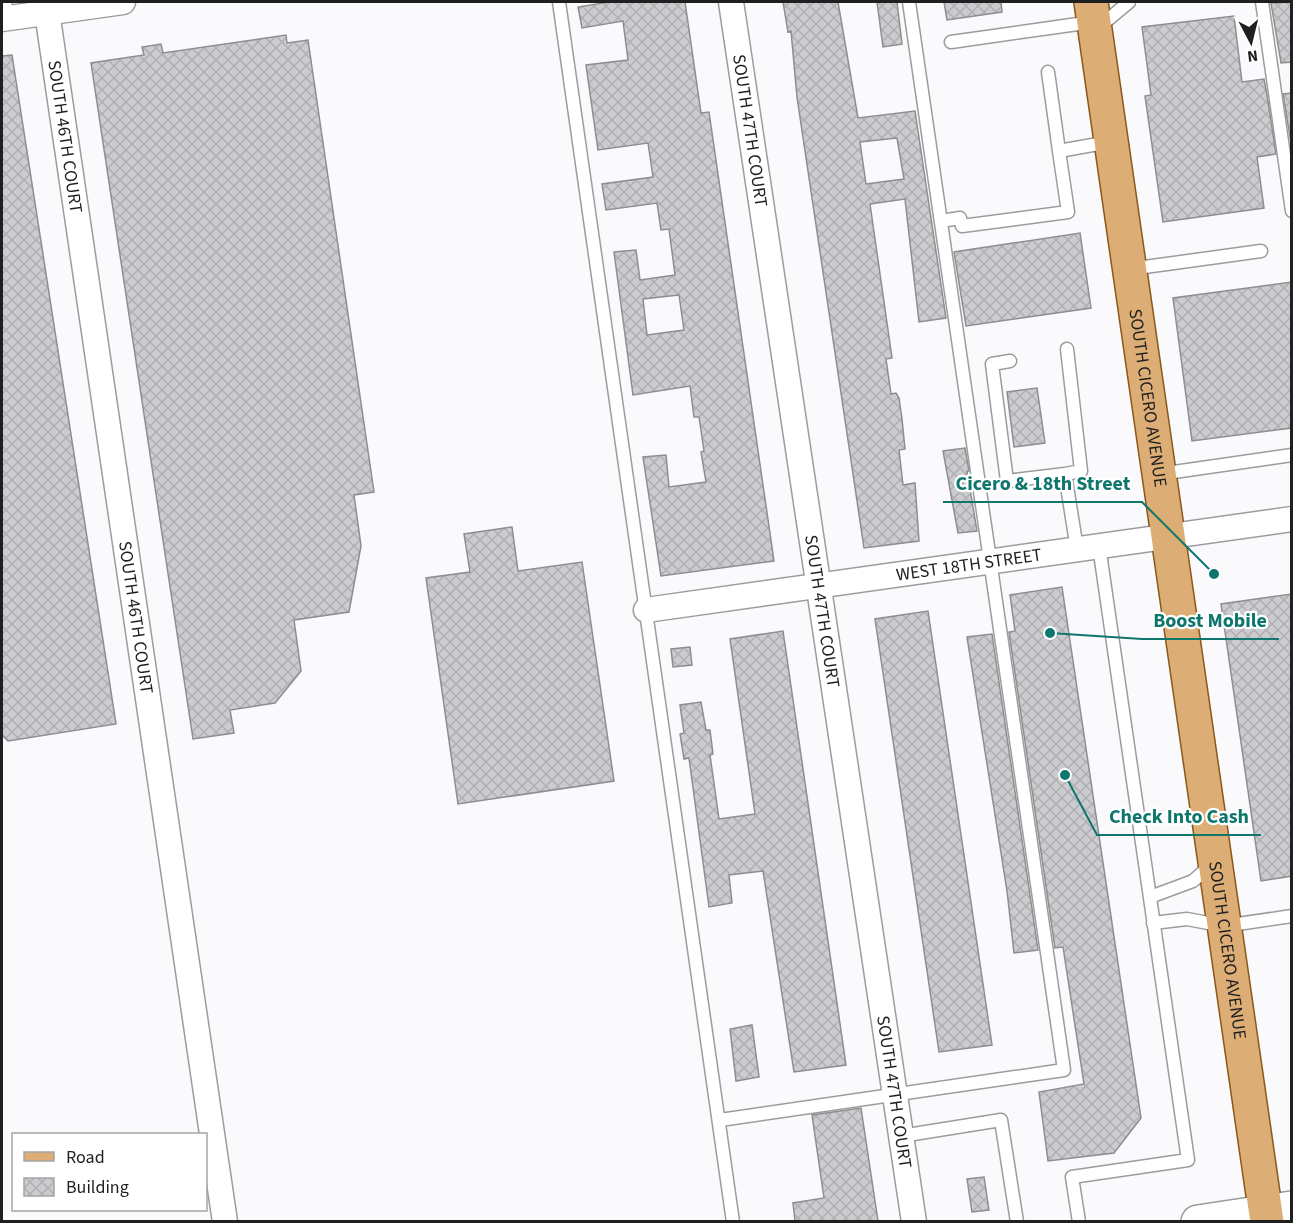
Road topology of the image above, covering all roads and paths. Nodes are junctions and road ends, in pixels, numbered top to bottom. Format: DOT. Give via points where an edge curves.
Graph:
graph roads {
  1 [pos="123,2"];
  2 [pos="559,2"];
  3 [pos="731,2"];
  4 [pos="909,2"];
  5 [pos="1129,2"];
  6 [pos="1262,2"];
  7 [pos="47,12"];
  8 [pos="5,13"];
  9 [pos="1093,18"];
  10 [pos="951,42"];
  11 [pos="1048,72"];
  12 [pos="1111,141"];
  13 [pos="1059,151"];
  14 [pos="1292,211"];
  15 [pos="941,221"];
  16 [pos="1261,251"];
  17 [pos="1129,270"];
  18 [pos="1067,349"];
  19 [pos="1010,361"];
  20 [pos="1292,456"];
  21 [pos="1065,474"];
  22 [pos="1159,474"];
  23 [pos="1292,519"];
  24 [pos="1168,537"];
  25 [pos="1088,548"];
  26 [pos="990,561"];
  27 [pos="819,585"];
  28 [pos="646,610"];
  29 [pos="1215,861"];
  30 [pos="1150,897"];
  31 [pos="1292,916"];
  32 [pos="1153,923"];
  33 [pos="1224,926"];
  34 [pos="895,1095"];
  35 [pos="720,1120"];
  36 [pos="901,1136"];
  37 [pos="1274,1214"];
  38 [pos="225,1221"];
  39 [pos="733,1221"];
  40 [pos="914,1221"];
  41 [pos="1017,1221"];
  42 [pos="1079,1221"];
  43 [pos="1198,1221"];
  1 -- 7 [label="street"];
  2 -- 28 [label="lane"];
  3 -- 27 [label="street, SOUTH 47TH COURT"];
  4 -- 15 [label="lane"];
  5 -- 9 [label="lane"];
  6 -- 14 [label="lane"];
  7 -- 8 [label="street"];
  7 -- 38 [label="street, SOUTH 46TH COURT"];
  9 -- 10 [label="lane"];
  9 -- 12 [label="main road, SOUTH CICERO AVENUE"];
  11 -- 13 [label="lane"];
  12 -- 13 [label="lane"];
  12 -- 17 [label="main road, SOUTH CICERO AVENUE"];
  13 -- 15 [label="lane" via="1068,212 963,226 960,218"];
  15 -- 26 [label="lane"];
  16 -- 17 [label="lane"];
  17 -- 22 [label="main road, SOUTH CICERO AVENUE"];
  18 -- 21 [label="lane" via="1081,471"];
  19 -- 21 [label="lane" via="992,364 1007,481"];
  20 -- 22 [label="lane"];
  21 -- 25 [label="lane"];
  22 -- 24 [label="main road, SOUTH CICERO AVENUE"];
  23 -- 24 [label="street, WEST 18TH STREET"];
  24 -- 25 [label="street, WEST 18TH STREET"];
  24 -- 29 [label="main road, SOUTH CICERO AVENUE"];
  25 -- 26 [label="street, WEST 18TH STREET"];
  25 -- 30 [label="lane"];
  26 -- 27 [label="street, WEST 18TH STREET"];
  26 -- 34 [label="lane" via="1064,1070"];
  27 -- 28 [label="street, WEST 18TH STREET"];
  27 -- 34 [label="street, SOUTH 47TH COURT"];
  28 -- 35 [label="lane"];
  29 -- 30 [label="lane" via="1193,881"];
  29 -- 33 [label="main road, SOUTH CICERO AVENUE"];
  30 -- 32 [label="lane"];
  31 -- 33 [label="lane"];
  32 -- 33 [label="lane" via="1187,919"];
  32 -- 42 [label="lane" via="1188,1160 1072,1177"];
  33 -- 37 [label="main road, SOUTH CICERO AVENUE"];
  34 -- 35 [label="lane"];
  34 -- 36 [label="street, SOUTH 47TH COURT"];
  35 -- 39 [label="lane"];
  36 -- 40 [label="street, SOUTH 47TH COURT"];
  36 -- 41 [label="lane" via="1001,1120"];
  37 -- 43 [label="street"];
}
